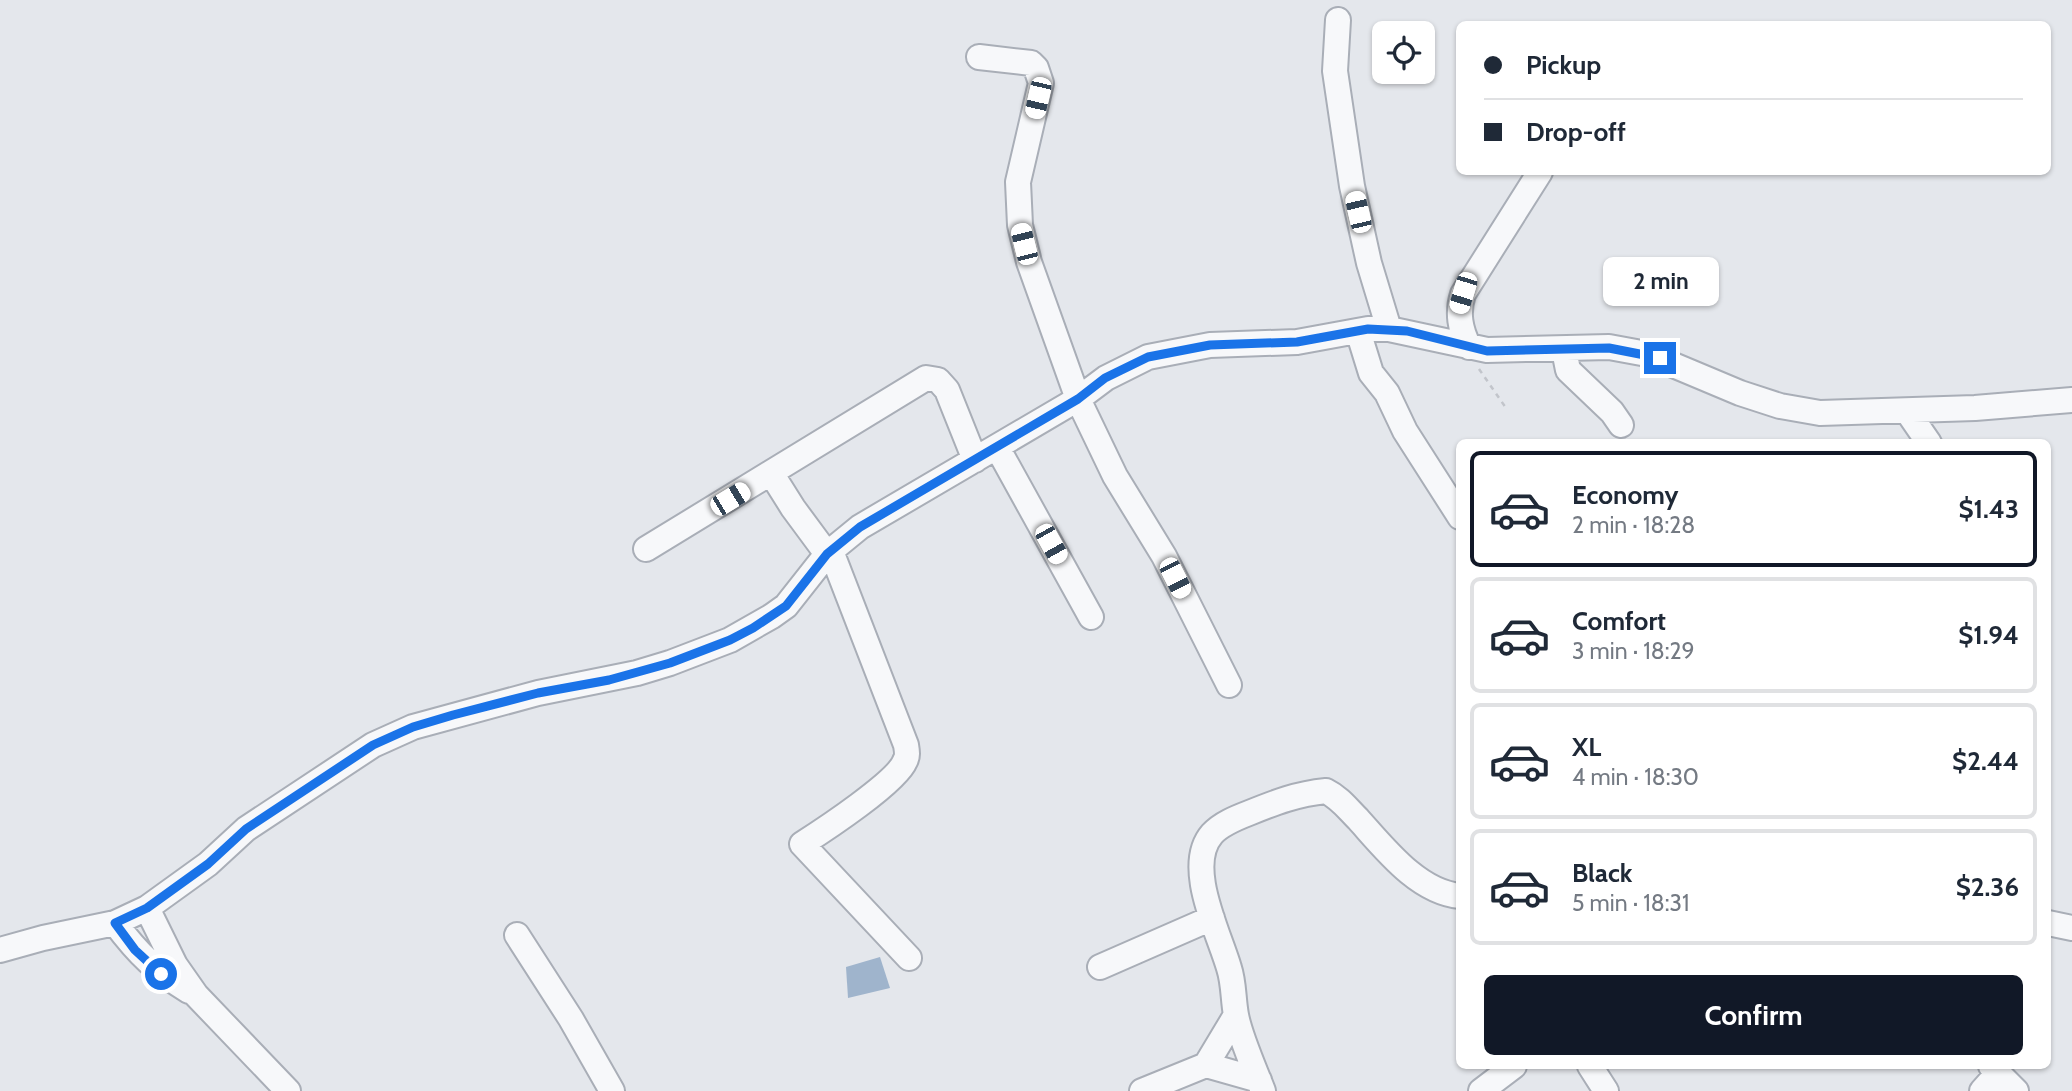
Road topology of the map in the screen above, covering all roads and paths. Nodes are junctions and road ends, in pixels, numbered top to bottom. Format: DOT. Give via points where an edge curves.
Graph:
graph roads {
  1 [pos="1338,20"];
  2 [pos="979,57"];
  3 [pos="1538,175"];
  4 [pos="1389,329"];
  5 [pos="1358,331"];
  6 [pos="1469,347"];
  7 [pos="1564,350"];
  8 [pos="1078,399"];
  9 [pos="2072,400"];
  10 [pos="1506,408"];
  11 [pos="1907,411"];
  12 [pos="1621,425"];
  13 [pos="1926,439"];
  14 [pos="997,447"];
  15 [pos="975,460"];
  16 [pos="771,473"];
  17 [pos="1456,511"];
  18 [pos="646,550"];
  19 [pos="829,552"];
  20 [pos="1091,617"];
  21 [pos="1228,685"];
  22 [pos="1456,895"];
  23 [pos="147,908"];
  24 [pos="1212,918"];
  25 [pos="115,923"];
  26 [pos="2051,924"];
  27 [pos="2072,928"];
  28 [pos="517,935"];
  29 [pos="0,950"];
  30 [pos="909,958"];
  31 [pos="1100,967"];
  32 [pos="196,996"];
  33 [pos="1236,1015"];
  34 [pos="1206,1065"];
  35 [pos="1510,1069"];
  36 [pos="1592,1069"];
  37 [pos="1991,1077"];
  38 [pos="1261,1085"];
  39 [pos="288,1091"];
  40 [pos="612,1091"];
  41 [pos="1142,1091"];
  42 [pos="1481,1091"];
  43 [pos="1606,1091"];
  44 [pos="2016,1091"];
  1 -- 4 [label="street" via="1335,71 1352,186"];
  2 -- 8 [label="street" via="1031,63 1040,76 1018,182 1020,225 1050,327"];
  3 -- 6 [label="street" via="1463,293 1460,320"];
  4 -- 5 [label="street"];
  4 -- 6 [label="street"];
  5 -- 8 [label="street" via="1297,342 1200,347 1148,357 1105,378"];
  5 -- 17 [label="street" via="1371,373"];
  6 -- 7 [label="street"];
  6 -- 10 [label="path"];
  7 -- 11 [label="street" via="1609,348 1647,354 1780,407 1820,413"];
  7 -- 12 [label="street" via="1568,370"];
  8 -- 14 [label="street"];
  8 -- 21 [label="street"];
  9 -- 11 [label="street"];
  11 -- 13 [label="street"];
  14 -- 15 [label="street"];
  14 -- 20 [label="street"];
  15 -- 16 [label="street" via="947,390 933,377"];
  15 -- 19 [label="street" via="860,527"];
  16 -- 18 [label="street"];
  16 -- 19 [label="street"];
  19 -- 23 [label="street" via="786,606 730,640 637,673 453,715 373,745 246,829 208,864"];
  19 -- 30 [label="street" via="906,745 907,759 871,795 803,844"];
  22 -- 24 [label="street" via="1417,878 1344,803 1326,791 1271,804 1227,823 1212,835 1205,847 1202,878"];
  23 -- 25 [label="street"];
  23 -- 32 [label="street"];
  24 -- 31 [label="street"];
  24 -- 33 [label="street" via="1231,972"];
  25 -- 29 [label="street"];
  25 -- 32 [label="street" via="161,974"];
  26 -- 27 [label="street"];
  28 -- 40 [label="street"];
  32 -- 39 [label="street"];
  33 -- 34 [label="street"];
  33 -- 38 [label="street"];
  34 -- 38 [label="street"];
  34 -- 41 [label="street"];
  35 -- 42 [label="street"];
  36 -- 43 [label="street"];
  37 -- 44 [label="street"];
}
